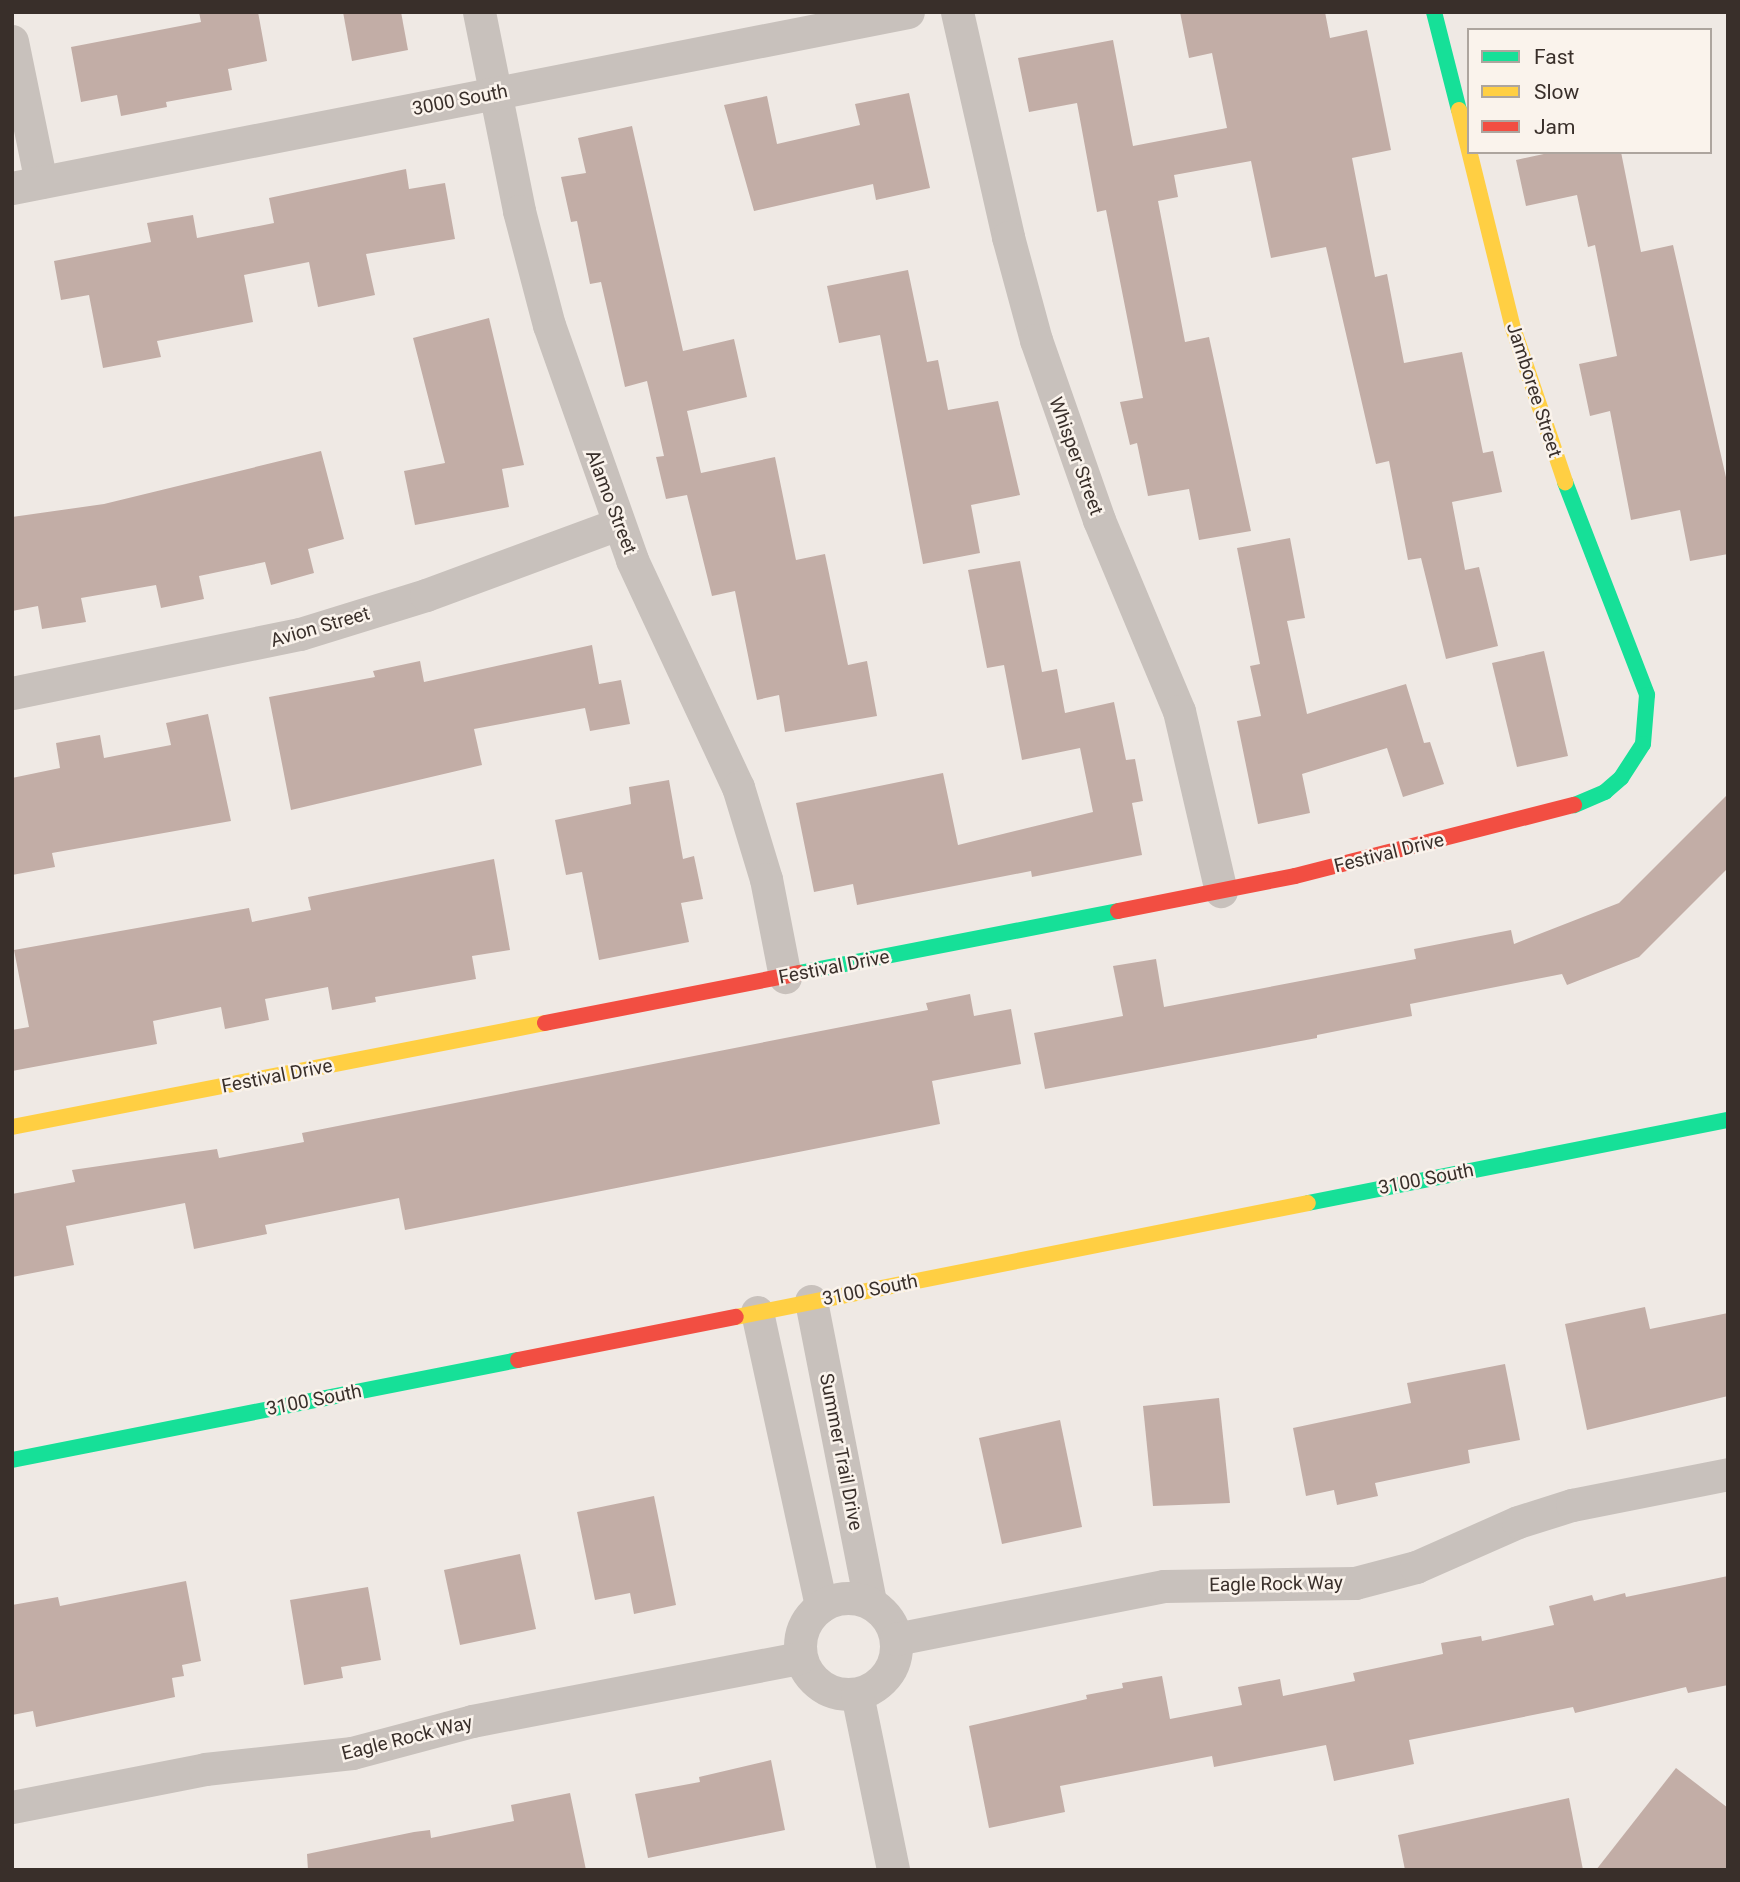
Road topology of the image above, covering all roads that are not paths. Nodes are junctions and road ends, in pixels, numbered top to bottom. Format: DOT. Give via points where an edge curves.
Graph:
graph roads {
  1 [pos="479,12"];
  2 [pos="908,12"];
  3 [pos="957,12"];
  4 [pos="1434,12"];
  5 [pos="12,41"];
  6 [pos="495,93"];
  7 [pos="27,185"];
  8 [pos="618,524"];
  9 [pos="12,693"];
  10 [pos="1635,758"];
  11 [pos="1221,891"];
  12 [pos="785,977"];
  13 [pos="1728,1120"];
  14 [pos="12,1127"];
  15 [pos="811,1301"];
  16 [pos="757,1312"];
  17 [pos="12,1460"];
  18 [pos="1728,1474"];
  19 [pos="870,1602"];
  20 [pos="821,1606"];
  21 [pos="896,1639"];
  22 [pos="800,1658"];
  23 [pos="857,1694"];
  24 [pos="12,1807"];
  25 [pos="893,1870"];
  1 -- 6 [label="street, Alamo Street"];
  2 -- 6 [label="street, 3000 South"];
  3 -- 11 [label="street, Whisper Street" via="1008,237 1037,340 1099,520 1179,711"];
  4 -- 10 [label="street, Jamboree Street" via="1464,149 1513,328 1564,479 1643,679 1647,729"];
  5 -- 7 [label="street"];
  6 -- 7 [label="street, 3000 South"];
  6 -- 8 [label="street, Alamo Street" via="543,303"];
  8 -- 9 [label="street, Avion Street" via="426,595 300,634"];
  8 -- 12 [label="street, Alamo Street" via="738,787 766,879"];
  10 -- 11 [label="street, Festival Drive" via="1605,792 1566,808"];
  11 -- 12 [label="street, Festival Drive"];
  12 -- 14 [label="street, Festival Drive"];
  13 -- 15 [label="street, 3100 South"];
  15 -- 16 [label="street, 3100 South"];
  15 -- 19 [label="street, Summer Trail Drive"];
  16 -- 17 [label="street, 3100 South"];
  16 -- 20 [label="street"];
  18 -- 21 [label="street, Eagle Rock Way" via="1553,1511 1416,1567 1355,1583 1164,1587"];
  19 -- 20 [label="street" via="845,1598"];
  19 -- 21 [label="street" via="892,1624"];
  20 -- 22 [label="street" via="803,1629"];
  21 -- 23 [label="street" via="892,1667 884,1680"];
  22 -- 23 [label="street" via="816,1683 843,1694"];
  22 -- 24 [label="street, Eagle Rock Way" via="472,1721 352,1753 205,1769"];
  23 -- 25 [label="street"];
}
